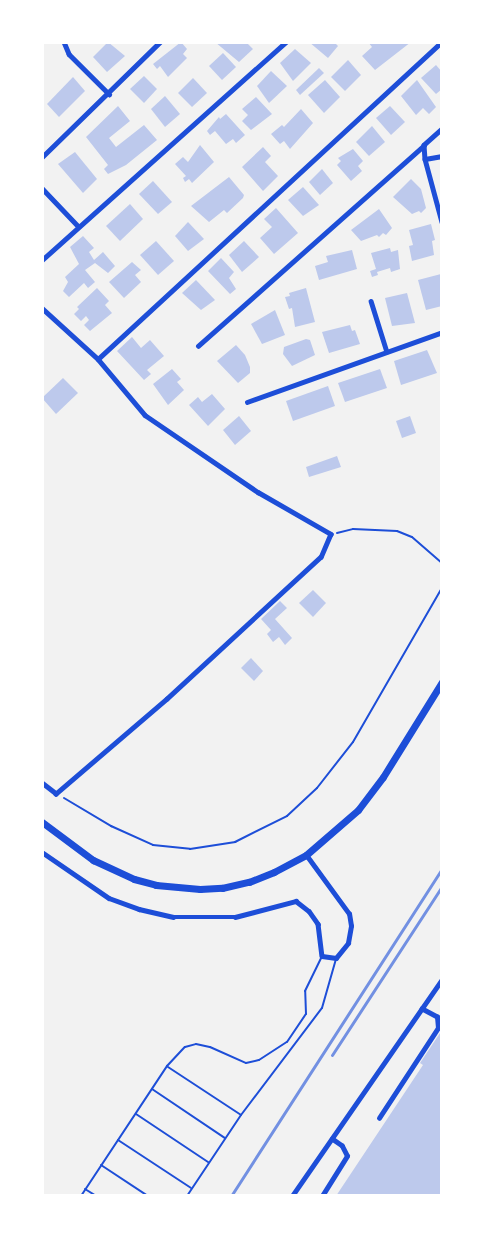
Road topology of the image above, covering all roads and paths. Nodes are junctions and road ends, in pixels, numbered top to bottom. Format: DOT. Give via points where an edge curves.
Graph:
graph roads {
  1 [pos="64,42"];
  2 [pos="160,42"];
  3 [pos="286,42"];
  4 [pos="441,42"];
  5 [pos="109,94"];
  6 [pos="442,129"];
  7 [pos="424,145"];
  8 [pos="442,156"];
  9 [pos="42,157"];
  10 [pos="425,159"];
  11 [pos="42,188"];
  12 [pos="442,222"];
  13 [pos="78,226"];
  14 [pos="42,260"];
  15 [pos="371,301"];
  16 [pos="42,308"];
  17 [pos="442,332"];
  18 [pos="198,346"];
  19 [pos="387,352"];
  20 [pos="98,359"];
  21 [pos="247,402"];
  22 [pos="331,534"];
  23 [pos="442,563"];
  24 [pos="442,588"];
  25 [pos="442,681"];
  26 [pos="42,783"];
  27 [pos="56,794"];
  28 [pos="42,822"];
  29 [pos="42,852"];
  30 [pos="306,855"];
  31 [pos="322,956"];
  32 [pos="336,958"];
  33 [pos="442,979"];
  34 [pos="422,1009"];
  35 [pos="168,1066"];
  36 [pos="152,1089"];
  37 [pos="136,1114"];
  38 [pos="241,1115"];
  39 [pos="379,1118"];
  40 [pos="225,1138"];
  41 [pos="332,1139"];
  42 [pos="118,1140"];
  43 [pos="209,1162"];
  44 [pos="101,1165"];
  45 [pos="192,1188"];
  46 [pos="85,1189"];
  47 [pos="81,1196"];
  48 [pos="96,1196"];
  49 [pos="148,1196"];
  50 [pos="187,1196"];
  51 [pos="292,1196"];
  52 [pos="322,1196"];
  1 -- 5 [label="street" via="69,54"];
  2 -- 5 [label="street"];
  3 -- 13 [label="street"];
  4 -- 20 [label="street"];
  5 -- 9 [label="street"];
  6 -- 7 [label="street"];
  7 -- 10 [label="street"];
  7 -- 18 [label="street"];
  8 -- 10 [label="street"];
  10 -- 12 [label="street"];
  11 -- 13 [label="street"];
  13 -- 14 [label="street"];
  15 -- 19 [label="street"];
  16 -- 20 [label="street"];
  17 -- 19 [label="street"];
  19 -- 21 [label="street"];
  20 -- 22 [label="street" via="145,415 258,492"];
  22 -- 23 [label="path" via="353,529 397,531 412,537"];
  22 -- 27 [label="street" via="321,557 168,699"];
  24 -- 27 [label="path" via="353,742 317,788 287,816 235,842 181,848 153,845"];
  25 -- 30 [label="main road" via="358,810"];
  26 -- 27 [label="street"];
  28 -- 30 [label="main road" via="103,865 134,879 177,888 222,888 249,882"];
  29 -- 31 [label="street" via="109,898 173,917 235,917 296,902 318,924"];
  30 -- 32 [label="street" via="349,914 348,943"];
  31 -- 32 [label="street"];
  31 -- 35 [label="lane" via="305,991 306,1014 287,1042 259,1060 246,1063 196,1044 185,1047"];
  32 -- 38 [label="lane" via="322,1008"];
  33 -- 34 [label="street"];
  34 -- 39 [label="street" via="437,1017 438,1028"];
  34 -- 41 [label="street"];
  35 -- 36 [label="lane"];
  35 -- 38 [label="lane"];
  36 -- 37 [label="lane"];
  36 -- 40 [label="lane"];
  37 -- 42 [label="lane"];
  37 -- 43 [label="lane"];
  38 -- 40 [label="lane"];
  40 -- 43 [label="lane"];
  41 -- 51 [label="street"];
  41 -- 52 [label="street" via="348,1156"];
  42 -- 44 [label="lane"];
  42 -- 45 [label="lane"];
  43 -- 45 [label="lane"];
  44 -- 46 [label="lane"];
  44 -- 49 [label="lane"];
  45 -- 50 [label="lane"];
  46 -- 47 [label="lane"];
  46 -- 48 [label="lane"];
}
